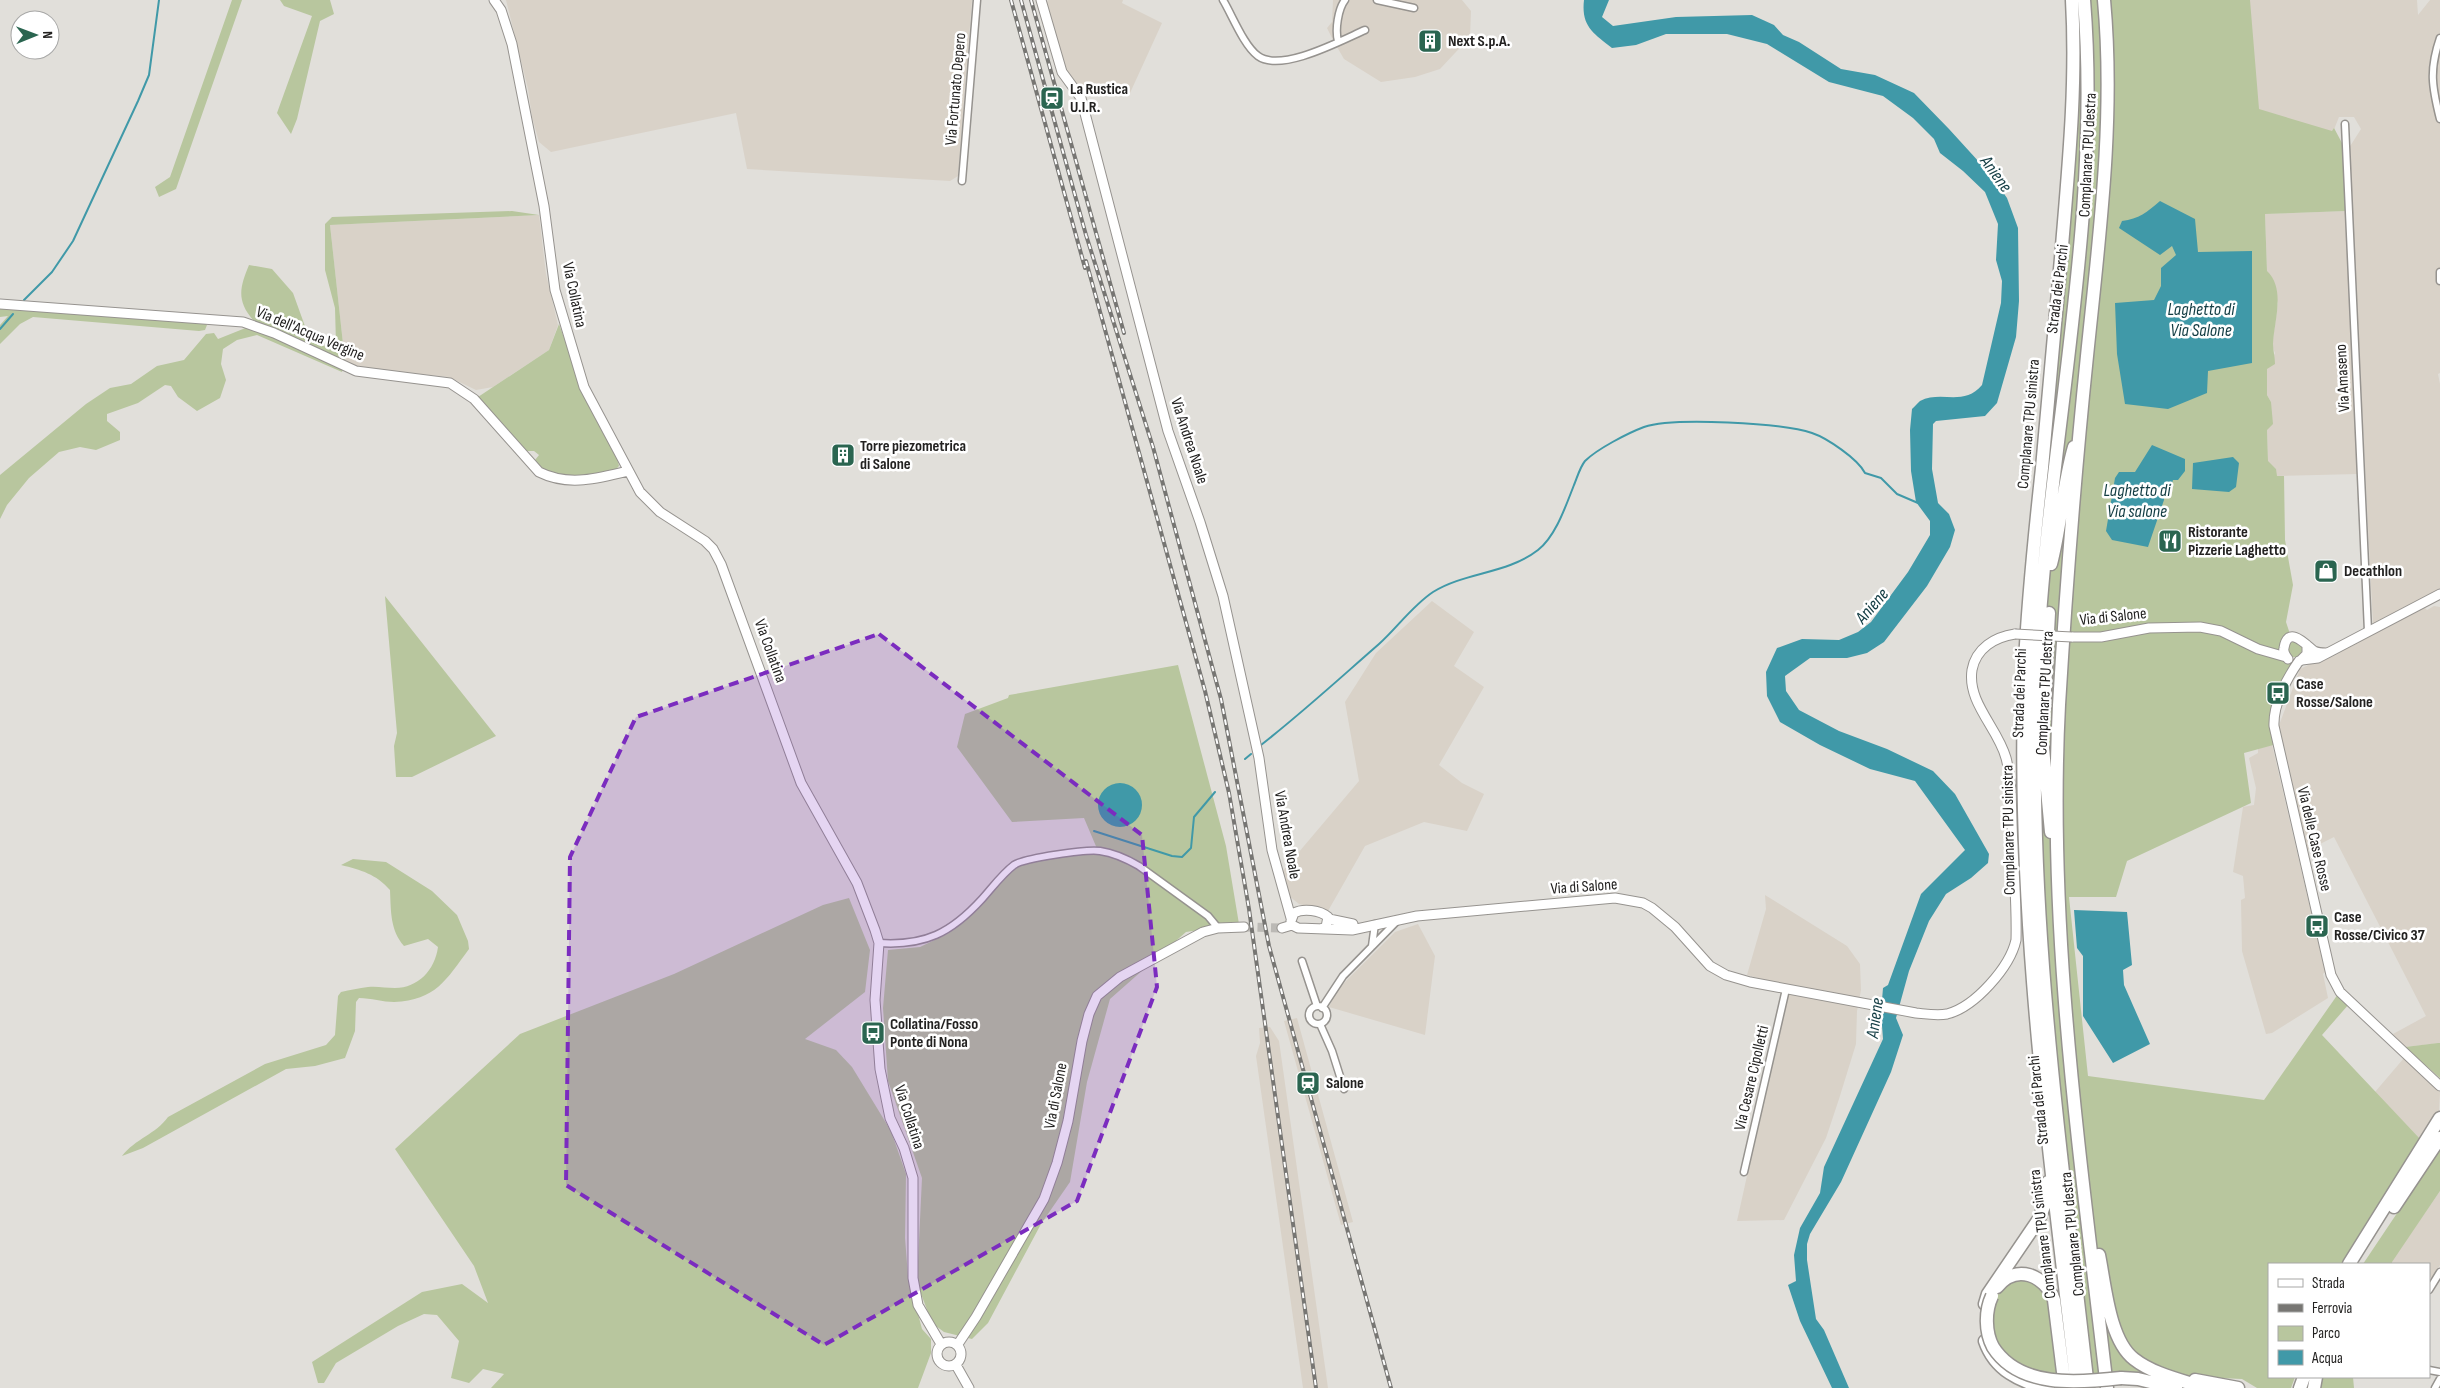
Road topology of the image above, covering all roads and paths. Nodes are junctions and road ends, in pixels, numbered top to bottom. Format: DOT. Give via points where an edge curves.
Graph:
graph roads {
  1 [pos="494,0"];
  2 [pos="978,0"];
  3 [pos="1041,0"];
  4 [pos="1224,0"];
  5 [pos="1345,0"];
  6 [pos="1377,0"];
  7 [pos="2072,0"];
  8 [pos="2084,0"];
  9 [pos="2092,0"];
  10 [pos="2104,0"];
  11 [pos="1414,8"];
  12 [pos="1365,30"];
  13 [pos="2074,35"];
  14 [pos="2440,38"];
  15 [pos="1338,42"];
  16 [pos="2440,119"];
  17 [pos="2345,124"];
  18 [pos="962,181"];
  19 [pos="2440,272"];
  20 [pos="2440,281"];
  21 [pos="0,304"];
  22 [pos="2067,356"];
  23 [pos="2084,391"];
  24 [pos="628,470"];
  25 [pos="2051,564"];
  26 [pos="2437,597"];
  27 [pos="2368,631"];
  28 [pos="2287,641"];
  29 [pos="2307,645"];
  30 [pos="2264,650"];
  31 [pos="2326,653"];
  32 [pos="2294,660"];
  33 [pos="2043,748"];
  34 [pos="1284,898"];
  35 [pos="1300,910"];
  36 [pos="1401,918"];
  37 [pos="1329,919"];
  38 [pos="1292,921"];
  39 [pos="1372,925"];
  40 [pos="1244,927"];
  41 [pos="1218,928"];
  42 [pos="1282,928"];
  43 [pos="1321,929"];
  44 [pos="2060,942"];
  45 [pos="879,943"];
  46 [pos="1372,946"];
  47 [pos="1302,961"];
  48 [pos="1786,989"];
  49 [pos="1320,1007"];
  50 [pos="1320,1024"];
  51 [pos="2440,1086"];
  52 [pos="1344,1089"];
  53 [pos="2440,1118"];
  54 [pos="2048,1132"];
  55 [pos="2440,1138"];
  56 [pos="1744,1172"];
  57 [pos="2083,1174"];
  58 [pos="2350,1263"];
  59 [pos="2359,1263"];
  60 [pos="2440,1272"];
  61 [pos="2430,1288"];
  62 [pos="1990,1295"];
  63 [pos="941,1344"];
  64 [pos="958,1344"];
  65 [pos="956,1365"];
  66 [pos="2168,1376"];
  67 [pos="2440,1379"];
  68 [pos="2121,1381"];
  69 [pos="969,1388"];
  70 [pos="2048,1388"];
  71 [pos="2065,1388"];
  72 [pos="2077,1388"];
  73 [pos="2088,1388"];
  74 [pos="2096,1388"];
  75 [pos="2107,1388"];
  76 [pos="2150,1388"];
  77 [pos="2176,1388"];
  78 [pos="2204,1388"];
  79 [pos="2238,1388"];
  80 [pos="2435,1388"];
  1 -- 24 [label="street, Via Collatina" via="501,10 512,44 544,206 554,290 563,322 584,387"];
  2 -- 18 [label="street, Via Fortunato Depero"];
  3 -- 34 [label="street, Via Andrea Noale" via="1062,72 1081,98 1168,431 1223,596 1259,758 1272,850"];
  4 -- 15 [label="street" via="1250,48 1262,58 1290,59"];
  5 -- 15 [label="street" via="1338,22"];
  6 -- 11 [label="street"];
  7 -- 13 [label="highway, Complanare TPU sinistra"];
  8 -- 22 [label="highway, Strada dei Parchi" via="2088,64 2087,159"];
  9 -- 25 [label="highway, Strada dei Parchi" via="2096,99 2091,202"];
  10 -- 23 [label="highway, Complanare TPU destra" via="2108,70 2106,145"];
  12 -- 15 [label="street"];
  13 -- 22 [label="highway" via="2078,62 2079,186"];
  13 -- 54 [label="highway, Complanare TPU sinistra" via="2072,122 2025,663 2023,797 2026,887"];
  14 -- 16 [label="street" via="2432,71"];
  17 -- 27 [label="street, Via Amaseno"];
  19 -- 20 [label="street"];
  21 -- 24 [label="street, Via dell'Acqua Vergine" via="252,324 356,371 455,385 474,399 539,472 551,478 562,481 585,479"];
  22 -- 73 [label="highway, Strada dei Parchi" via="2043,566 2037,664 2035,798 2043,976"];
  23 -- 25 [label="highway"];
  23 -- 44 [label="highway, Complanare TPU destra" via="2059,705"];
  24 -- 45 [label="street, Via Collatina" via="651,505 704,541 721,564 801,783 857,882"];
  25 -- 33 [label="highway, Strada dei Parchi"];
  26 -- 27 [label="street"];
  27 -- 31 [label="street"];
  28 -- 29 [label="street" via="2298,638"];
  28 -- 30 [label="street"];
  28 -- 32 [label="street" via="2284,649"];
  29 -- 31 [label="street"];
  29 -- 32 [label="street" via="2307,654"];
  30 -- 32 [label="street, Via di Salone"];
  30 -- 48 [label="street, Via di Salone, bridge" via="2221,631 2200,627 2149,628 2101,637 2015,634 1995,639 1977,657 1971,678 1975,696 2000,742 2007,766 2017,925 2014,948 2002,970 1967,1004 1947,1014 1916,1013"];
  31 -- 32 [label="street" via="2318,658"];
  32 -- 51 [label="street, Via delle Case Rosse" via="2276,710 2274,726 2331,975 2340,992"];
  33 -- 44 [label="highway"];
  33 -- 74 [label="highway, Strada dei Parchi" via="2043,824 2051,977"];
  34 -- 35 [label="street"];
  34 -- 38 [label="street, Via Andrea Noale"];
  35 -- 37 [label="street, Via di Salone" via="1323,913"];
  35 -- 38 [label="street, Via di Salone" via="1294,913"];
  36 -- 39 [label="street, Via di Salone"];
  36 -- 46 [label="street"];
  36 -- 48 [label="street, Via di Salone" via="1592,899 1643,903 1659,913 1715,970 1738,979"];
  37 -- 39 [label="street, Via di Salone" via="1342,924"];
  37 -- 43 [label="street" via="1328,925"];
  38 -- 42 [label="street, Via di Salone"];
  38 -- 43 [label="street, Via di Salone" via="1298,928"];
  39 -- 43 [label="street, Via di Salone"];
  39 -- 46 [label="street"];
  39 -- 46 [label="street" via="1378,936"];
  40 -- 41 [label="street, Via di Salone"];
  41 -- 45 [label="street" via="1208,916 1139,866 1098,851 1020,862 1010,868 967,914 933,937 910,944"];
  41 -- 64 [label="street, Via di Salone" via="1198,934 1120,977 1094,1000 1082,1041 1068,1120 1044,1199"];
  44 -- 57 [label="highway, Complanare TPU destra"];
  45 -- 63 [label="street, Via Collatina" via="875,1000 881,1077 890,1118 904,1148 912,1178 911,1246 918,1305"];
  46 -- 49 [label="street"];
  47 -- 49 [label="street"];
  48 -- 56 [label="street, Via Cesare Cipolletti"];
  49 -- 50 [label="street" via="1326,1012 1326,1018"];
  49 -- 50 [label="street" via="1312,1009 1309,1016 1314,1023"];
  50 -- 52 [label="street"];
  53 -- 58 [label="highway"];
  54 -- 62 [label="highway" via="2048,1184 2044,1206 2033,1230"];
  54 -- 72 [label="highway, Complanare TPU sinistra"];
  55 -- 59 [label="highway"];
  57 -- 66 [label="highway" via="2111,1316 2119,1341 2134,1360"];
  57 -- 75 [label="highway, Complanare TPU destra"];
  60 -- 61 [label="street"];
  62 -- 68 [label="highway, bridge" via="1988,1335 1996,1353 2013,1370 2031,1379 2054,1384"];
  62 -- 70 [label="highway" via="1984,1306 1983,1330 1992,1356 2004,1370 2021,1381"];
  62 -- 71 [label="highway" via="2000,1284 2018,1274 2031,1275 2045,1283 2054,1300"];
  63 -- 64 [label="street" via="950,1341"];
  63 -- 65 [label="street" via="938,1360 947,1366"];
  64 -- 65 [label="street" via="962,1354"];
  65 -- 69 [label="street"];
  66 -- 78 [label="highway"];
  66 -- 79 [label="highway"];
  67 -- 80 [label="street"];
  68 -- 72 [label="highway"];
  68 -- 76 [label="highway"];
  68 -- 77 [label="highway" via="2138,1379"];
}
